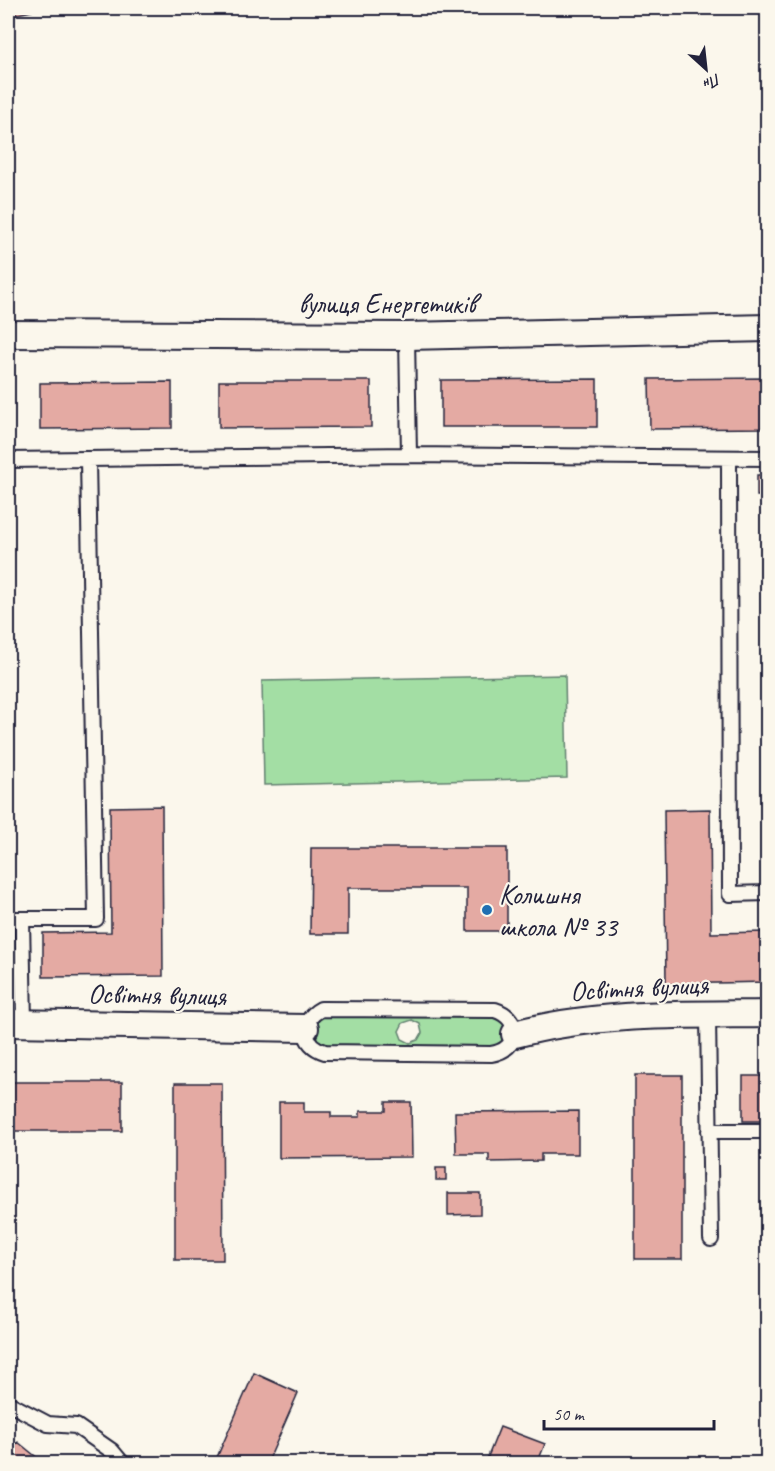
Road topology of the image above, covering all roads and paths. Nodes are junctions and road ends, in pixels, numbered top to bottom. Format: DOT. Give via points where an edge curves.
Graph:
graph roads {
  1 [pos="768,328"];
  2 [pos="8,334"];
  3 [pos="407,336"];
  4 [pos="409,455"];
  5 [pos="729,458"];
  6 [pos="768,458"];
  7 [pos="88,459"];
  8 [pos="8,460"];
  9 [pos="768,893"];
  10 [pos="15,919"];
  11 [pos="708,1014"];
  12 [pos="768,1014"];
  13 [pos="16,1023"];
  14 [pos="305,1028"];
  15 [pos="514,1034"];
  16 [pos="709,1131"];
  17 [pos="768,1131"];
  18 [pos="711,1239"];
  19 [pos="8,1403"];
  20 [pos="123,1464"];
  1 -- 3 [label="street, вулиця Енергетиків"];
  2 -- 3 [label="street, вулиця Енергетиків"];
  3 -- 4 [label="lane"];
  4 -- 5 [label="lane"];
  4 -- 7 [label="lane"];
  5 -- 6 [label="lane"];
  5 -- 9 [label="lane" via="730,894"];
  7 -- 8 [label="lane"];
  7 -- 10 [label="lane" via="96,919"];
  10 -- 13 [label="lane"];
  11 -- 12 [label="street, Освітня вулиця"];
  11 -- 15 [label="street, Освітня вулиця" via="586,1019"];
  11 -- 16 [label="lane"];
  13 -- 14 [label="street, Освітня вулиця"];
  14 -- 15 [label="lane" via="313,1013 328,1009 495,1010 509,1018"];
  14 -- 15 [label="lane, Освітня вулиця" via="310,1044 325,1052 491,1054 507,1049"];
  16 -- 17 [label="lane"];
  16 -- 18 [label="lane"];
  19 -- 20 [label="lane" via="48,1424 76,1425"];
}
